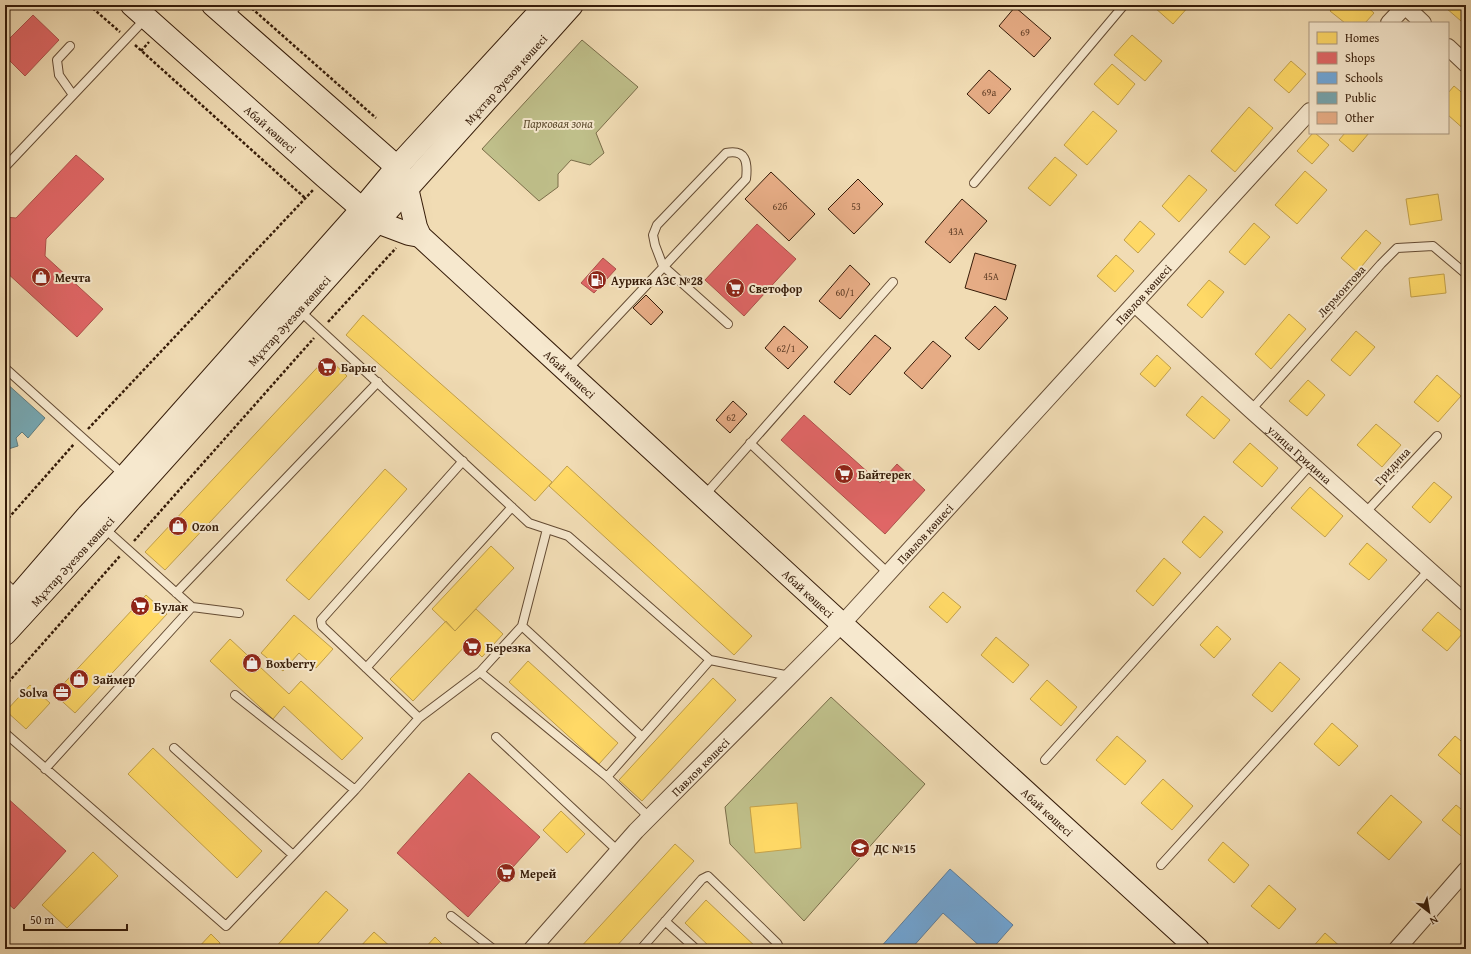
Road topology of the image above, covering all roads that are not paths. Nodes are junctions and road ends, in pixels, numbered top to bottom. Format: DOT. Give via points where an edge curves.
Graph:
graph roads {
  1 [pos="546,5"];
  2 [pos="572,5"];
  3 [pos="1124,5"];
  4 [pos="1405,5"];
  5 [pos="226,9"];
  6 [pos="139,12"];
  7 [pos="1390,22"];
  8 [pos="1422,22"];
  9 [pos="70,46"];
  10 [pos="1449,48"];
  11 [pos="1466,64"];
  12 [pos="73,95"];
  13 [pos="1309,111"];
  14 [pos="5,167"];
  15 [pos="397,167"];
  16 [pos="974,183"];
  17 [pos="407,188"];
  18 [pos="370,215"];
  19 [pos="415,235"];
  20 [pos="664,266"];
  21 [pos="1466,274"];
  22 [pos="893,282"];
  23 [pos="291,303"];
  24 [pos="1135,304"];
  25 [pos="728,324"];
  26 [pos="5,368"];
  27 [pos="566,371"];
  28 [pos="378,382"];
  29 [pos="1251,410"];
  30 [pos="1437,436"];
  31 [pos="750,443"];
  32 [pos="463,461"];
  33 [pos="1311,464"];
  34 [pos="131,482"];
  35 [pos="703,497"];
  36 [pos="512,507"];
  37 [pos="1365,513"];
  38 [pos="95,521"];
  39 [pos="547,529"];
  40 [pos="1429,570"];
  41 [pos="888,573"];
  42 [pos="176,593"];
  43 [pos="15,599"];
  44 [pos="1466,603"];
  45 [pos="192,607"];
  46 [pos="239,613"];
  47 [pos="842,624"];
  48 [pos="522,626"];
  49 [pos="5,634"];
  50 [pos="710,660"];
  51 [pos="366,668"];
  52 [pos="480,672"];
  53 [pos="790,676"];
  54 [pos="235,695"];
  55 [pos="420,718"];
  56 [pos="5,733"];
  57 [pos="496,737"];
  58 [pos="642,737"];
  59 [pos="174,748"];
  60 [pos="1045,760"];
  61 [pos="45,769"];
  62 [pos="607,777"];
  63 [pos="355,790"];
  64 [pos="649,817"];
  65 [pos="618,851"];
  66 [pos="293,855"];
  67 [pos="1161,864"];
  68 [pos="1466,870"];
  69 [pos="451,916"];
  70 [pos="665,921"];
  71 [pos="493,949"];
  72 [pos="533,949"];
  73 [pos="641,949"];
  74 [pos="696,949"];
  75 [pos="780,949"];
  76 [pos="1198,949"];
  77 [pos="1397,949"];
  1 -- 15 [label="main road, Мұхтар Әуезов көшесі"];
  2 -- 17 [label="main road, Мұхтар Әуезов көшесі"];
  3 -- 16 [label="lane"];
  4 -- 7 [label="street"];
  4 -- 8 [label="street"];
  5 -- 15 [label="main road, Абай көшесі"];
  6 -- 12 [label="lane" via="127,38"];
  6 -- 18 [label="main road, Абай көшесі"];
  9 -- 12 [label="lane" via="57,60 59,75"];
  10 -- 11 [label="street"];
  12 -- 14 [label="lane"];
  13 -- 24 [label="street, Павлов көшесі"];
  15 -- 17 [label="main road, Абай көшесі"];
  15 -- 18 [label="main road, Мұхтар Әуезов көшесі"];
  17 -- 18 [label="main road, Мұхтар Әуезов көшесі"];
  17 -- 19 [label="main road, Абай көшесі" via="416,227"];
  18 -- 19 [label="main road, Абай көшесі"];
  18 -- 23 [label="main road, Мұхтар Әуезов көшесі"];
  19 -- 27 [label="main road, Абай көшесі"];
  20 -- 20 [label="lane" via="746,179 747,165 742,155 734,151 726,153 657,225 653,235"];
  20 -- 25 [label="lane"];
  20 -- 27 [label="lane"];
  21 -- 29 [label="lane, Лермонтова" via="1434,246 1397,248"];
  22 -- 31 [label="lane"];
  23 -- 28 [label="lane"];
  23 -- 34 [label="main road, Мұхтар Әуезов көшесі"];
  24 -- 29 [label="street, улица Гридина"];
  24 -- 41 [label="street, Павлов көшесі"];
  26 -- 34 [label="lane"];
  27 -- 35 [label="main road, Абай көшесі"];
  28 -- 32 [label="lane"];
  28 -- 42 [label="lane"];
  29 -- 33 [label="street, улица Гридина"];
  30 -- 37 [label="lane, Гридина"];
  31 -- 35 [label="lane"];
  31 -- 41 [label="lane"];
  32 -- 36 [label="lane"];
  32 -- 51 [label="lane" via="321,620 322,626"];
  33 -- 37 [label="street, улица Гридина"];
  33 -- 60 [label="lane"];
  34 -- 38 [label="main road, Мұхтар Әуезов көшесі"];
  35 -- 47 [label="main road, Абай көшесі"];
  36 -- 39 [label="lane" via="529,523"];
  36 -- 51 [label="lane"];
  37 -- 40 [label="street, улица Гридина"];
  38 -- 42 [label="lane"];
  38 -- 43 [label="main road, Мұхтар Әуезов көшесі"];
  39 -- 48 [label="lane"];
  39 -- 50 [label="lane" via="568,536"];
  40 -- 44 [label="street, улица Гридина"];
  40 -- 67 [label="lane"];
  41 -- 47 [label="street, Павлов көшесі"];
  42 -- 45 [label="lane"];
  43 -- 49 [label="main road, Мұхтар Әуезов көшесі"];
  45 -- 46 [label="lane"];
  45 -- 61 [label="lane"];
  47 -- 53 [label="street, Павлов көшесі"];
  47 -- 76 [label="main road, Абай көшесі"];
  48 -- 52 [label="lane"];
  48 -- 58 [label="lane"];
  50 -- 53 [label="lane"];
  50 -- 58 [label="lane"];
  51 -- 55 [label="lane"];
  52 -- 55 [label="lane"];
  52 -- 62 [label="lane"];
  53 -- 64 [label="street, Павлов көшесі"];
  54 -- 63 [label="lane"];
  55 -- 63 [label="lane"];
  56 -- 61 [label="lane"];
  57 -- 65 [label="lane"];
  58 -- 62 [label="lane"];
  59 -- 66 [label="lane"];
  61 -- 66 [label="lane" via="226,926"];
  62 -- 64 [label="lane"];
  63 -- 66 [label="lane"];
  64 -- 65 [label="street, Павлов көшесі"];
  65 -- 72 [label="street, Павлов көшесі"];
  68 -- 77 [label="street"];
  69 -- 71 [label="lane"];
  70 -- 73 [label="lane"];
  70 -- 74 [label="lane"];
  70 -- 75 [label="lane" via="702,879 708,876 777,943"];
}
